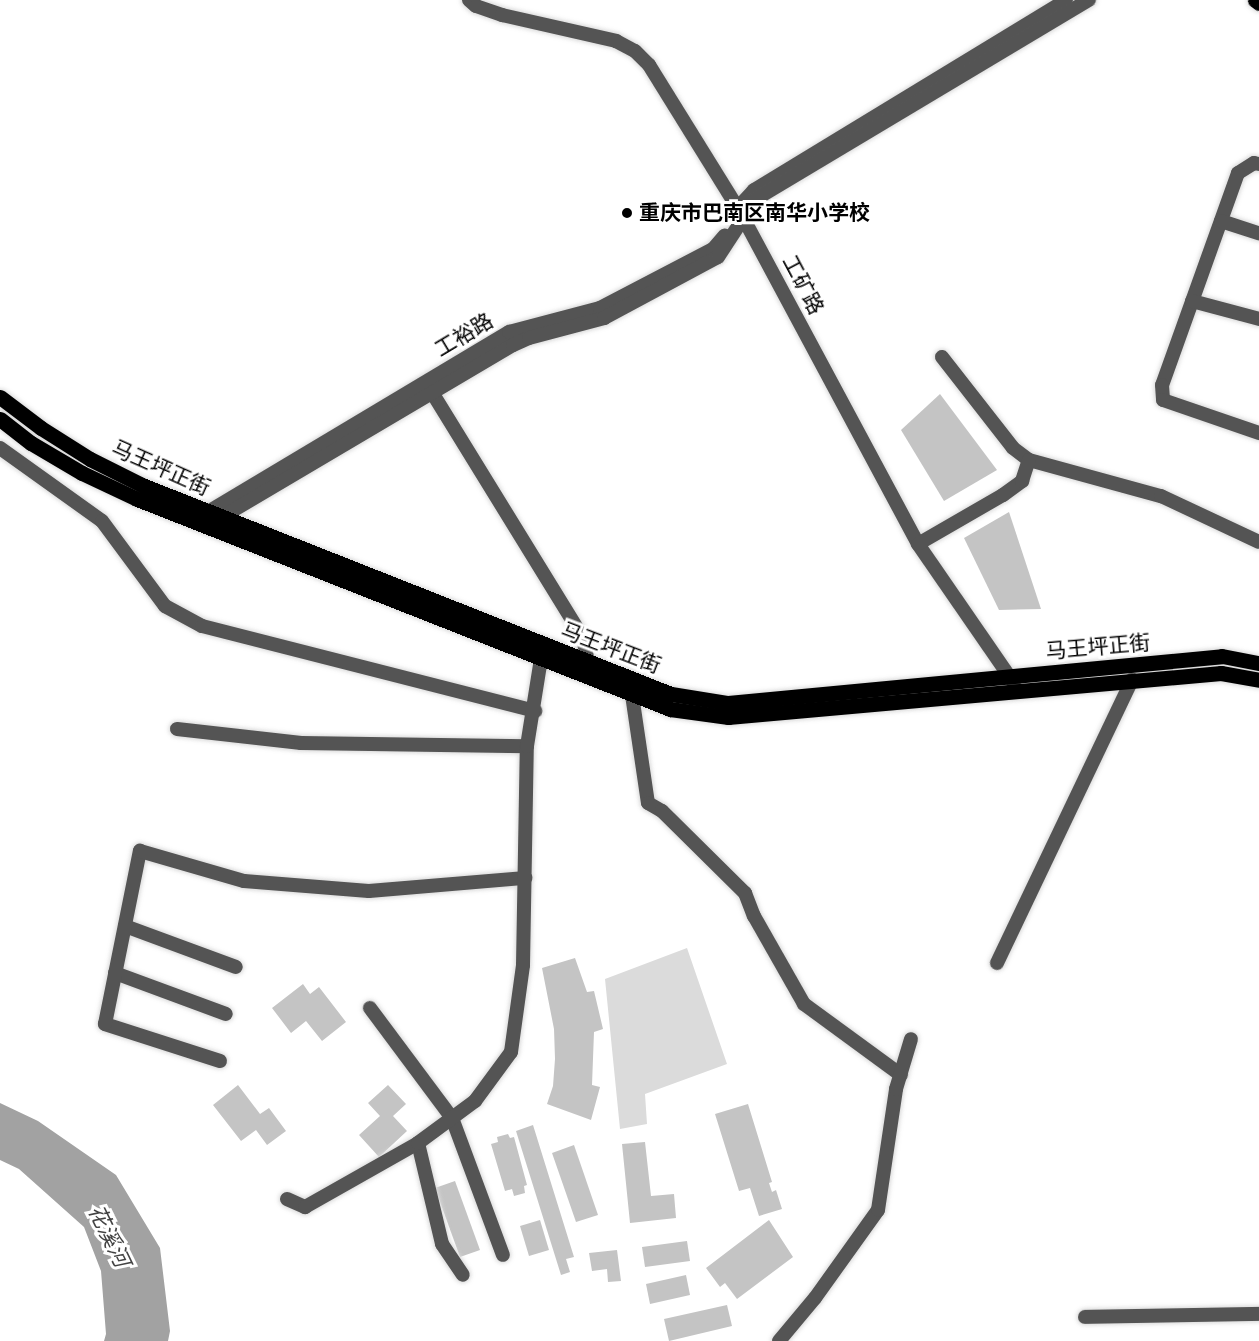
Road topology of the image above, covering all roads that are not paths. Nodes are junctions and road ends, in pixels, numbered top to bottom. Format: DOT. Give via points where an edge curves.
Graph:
graph roads {
  1 [pos="469,0"];
  2 [pos="1065,0"];
  3 [pos="1089,0"];
  4 [pos="1255,0"];
  5 [pos="1259,3"];
  6 [pos="1259,164"];
  7 [pos="741,214"];
  8 [pos="1221,221"];
  9 [pos="1259,233"];
  10 [pos="1192,301"];
  11 [pos="1259,319"];
  12 [pos="942,357"];
  13 [pos="432,394"];
  14 [pos="0,398"];
  15 [pos="0,419"];
  16 [pos="1259,433"];
  17 [pos="0,448"];
  18 [pos="1029,460"];
  19 [pos="215,514"];
  20 [pos="1259,542"];
  21 [pos="918,544"];
  22 [pos="541,659"];
  23 [pos="588,662"];
  24 [pos="1259,663"];
  25 [pos="1010,676"];
  26 [pos="1132,680"];
  27 [pos="1259,680"];
  28 [pos="1019,691"];
  29 [pos="632,695"];
  30 [pos="535,711"];
  31 [pos="177,729"];
  32 [pos="527,746"];
  33 [pos="525,878"];
  34 [pos="125,926"];
  35 [pos="997,963"];
  36 [pos="236,967"];
  37 [pos="115,974"];
  38 [pos="370,1008"];
  39 [pos="226,1014"];
  40 [pos="911,1039"];
  41 [pos="220,1061"];
  42 [pos="900,1074"];
  43 [pos="452,1118"];
  44 [pos="418,1143"];
  45 [pos="287,1199"];
  46 [pos="503,1255"];
  47 [pos="463,1275"];
  48 [pos="1259,1314"];
  49 [pos="1086,1317"];
  50 [pos="779,1341"];
  1 -- 7 [label="street, 工矿路" via="502,15 616,41 635,51 649,65"];
  2 -- 7 [label="street" via="754,190"];
  3 -- 7 [label="street" via="756,199"];
  4 -- 5 [label="main road"];
  6 -- 8 [label="street" via="1238,173"];
  7 -- 13 [label="street, 工裕路" via="718,257 604,318 529,338"];
  7 -- 19 [label="street, 工裕路" via="713,249 600,308 509,332"];
  7 -- 21 [label="street, 工矿路"];
  8 -- 9 [label="street"];
  8 -- 10 [label="street"];
  10 -- 11 [label="street"];
  10 -- 16 [label="street" via="1162,385 1163,400"];
  12 -- 18 [label="street" via="1013,448"];
  13 -- 19 [label="street, 工裕路"];
  13 -- 23 [label="street" via="578,630"];
  14 -- 19 [label="main road, 马王坪正街" via="90,459"];
  15 -- 22 [label="main road, 马王坪正街" via="82,473 137,500"];
  17 -- 30 [label="street" via="102,521 165,606 202,626"];
  18 -- 20 [label="street" via="1161,496"];
  18 -- 21 [label="street" via="1022,481"];
  19 -- 23 [label="main road, 马王坪正街"];
  21 -- 25 [label="street, 工矿路"];
  22 -- 29 [label="main road, 马王坪正街"];
  22 -- 30 [label="street"];
  23 -- 25 [label="main road, 马王坪正街" via="671,694 728,703"];
  24 -- 25 [label="main road, 马王坪正街" via="1222,656"];
  25 -- 28 [label="street, 工矿路"];
  26 -- 27 [label="main road, 马王坪正街" via="1221,673"];
  26 -- 28 [label="main road, 马王坪正街"];
  26 -- 35 [label="street"];
  28 -- 29 [label="main road, 马王坪正街" via="728,717 670,709"];
  29 -- 42 [label="street" via="648,803 662,811 745,893 804,1004"];
  30 -- 32 [label="street"];
  31 -- 32 [label="street" via="300,743"];
  32 -- 33 [label="street"];
  33 -- 34 [label="street" via="369,891 244,881 140,851"];
  33 -- 43 [label="street" via="523,965 511,1052 475,1101"];
  34 -- 36 [label="street"];
  34 -- 37 [label="street"];
  37 -- 39 [label="street"];
  37 -- 41 [label="street" via="105,1024"];
  38 -- 43 [label="street"];
  40 -- 42 [label="street"];
  42 -- 50 [label="street" via="878,1210"];
  43 -- 44 [label="street"];
  43 -- 46 [label="street"];
  44 -- 45 [label="street" via="305,1207"];
  44 -- 47 [label="street" via="442,1244"];
  48 -- 49 [label="street"];
}
